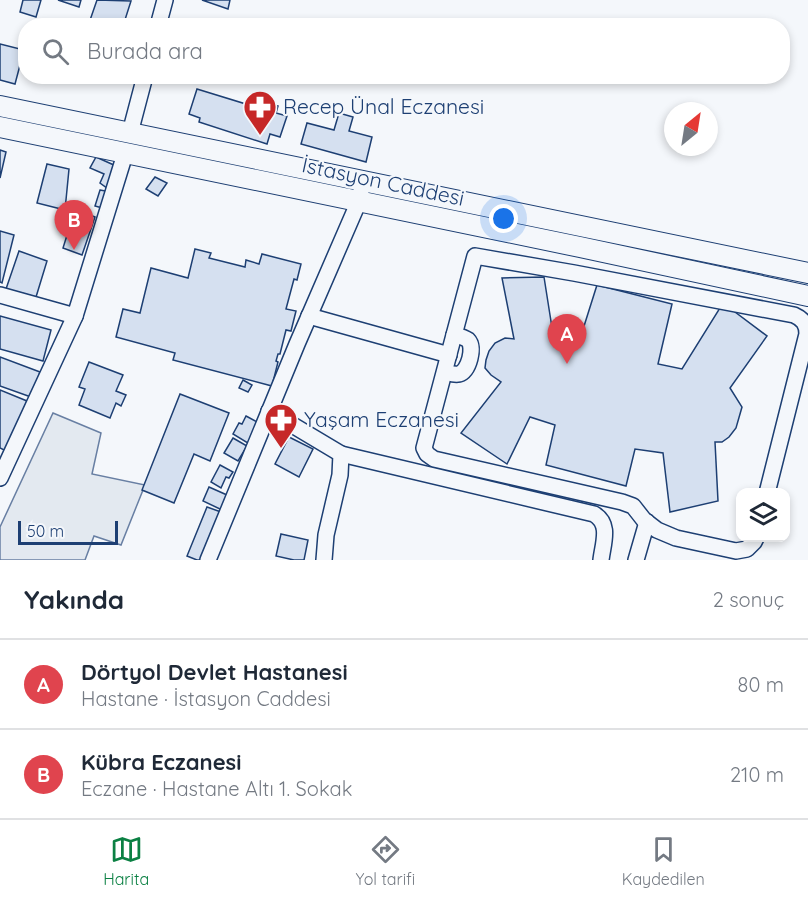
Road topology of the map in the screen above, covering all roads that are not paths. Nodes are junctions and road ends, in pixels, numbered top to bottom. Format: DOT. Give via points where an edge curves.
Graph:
graph roads {
  1 [pos="165,0"];
  2 [pos="161,18"];
  3 [pos="143,84"];
  4 [pos="0,106"];
  5 [pos="0,127"];
  6 [pos="130,133"];
  7 [pos="125,154"];
  8 [pos="363,181"];
  9 [pos="359,201"];
  10 [pos="808,273"];
  11 [pos="0,295"];
  12 [pos="808,296"];
  13 [pos="75,316"];
  14 [pos="309,316"];
  15 [pos="454,335"];
  16 [pos="449,355"];
  17 [pos="445,372"];
  18 [pos="269,411"];
  19 [pos="340,454"];
  20 [pos="0,478"];
  21 [pos="768,488"];
  22 [pos="647,522"];
  23 [pos="753,542"];
  24 [pos="208,560"];
  25 [pos="324,560"];
  26 [pos="601,560"];
  27 [pos="636,560"];
  1 -- 2 [label="street"];
  3 -- 6 [label="street"];
  4 -- 6 [label="main road, İstasyon Caddesi"];
  5 -- 7 [label="main road, İstasyon Caddesi"];
  6 -- 7 [label="main road"];
  6 -- 8 [label="main road, İstasyon Caddesi"];
  7 -- 9 [label="main road, İstasyon Caddesi"];
  7 -- 13 [label="street"];
  8 -- 9 [label="street"];
  8 -- 10 [label="main road, İstasyon Caddesi"];
  9 -- 12 [label="main road, İstasyon Caddesi"];
  9 -- 14 [label="street"];
  11 -- 13 [label="street"];
  13 -- 20 [label="street"];
  14 -- 16 [label="street"];
  14 -- 18 [label="street"];
  15 -- 16 [label="street"];
  15 -- 17 [label="street" via="466,339 471,346 468,365 460,374"];
  15 -- 21 [label="street" via="475,256 799,317 807,334"];
  16 -- 17 [label="street"];
  17 -- 22 [label="street" via="424,448 430,457 621,502 633,506"];
  18 -- 19 [label="street"];
  18 -- 24 [label="street"];
  19 -- 25 [label="street" via="340,476"];
  19 -- 26 [label="street" via="594,514 605,531"];
  22 -- 23 [label="street" via="676,538 736,551"];
  22 -- 27 [label="street"];
}
